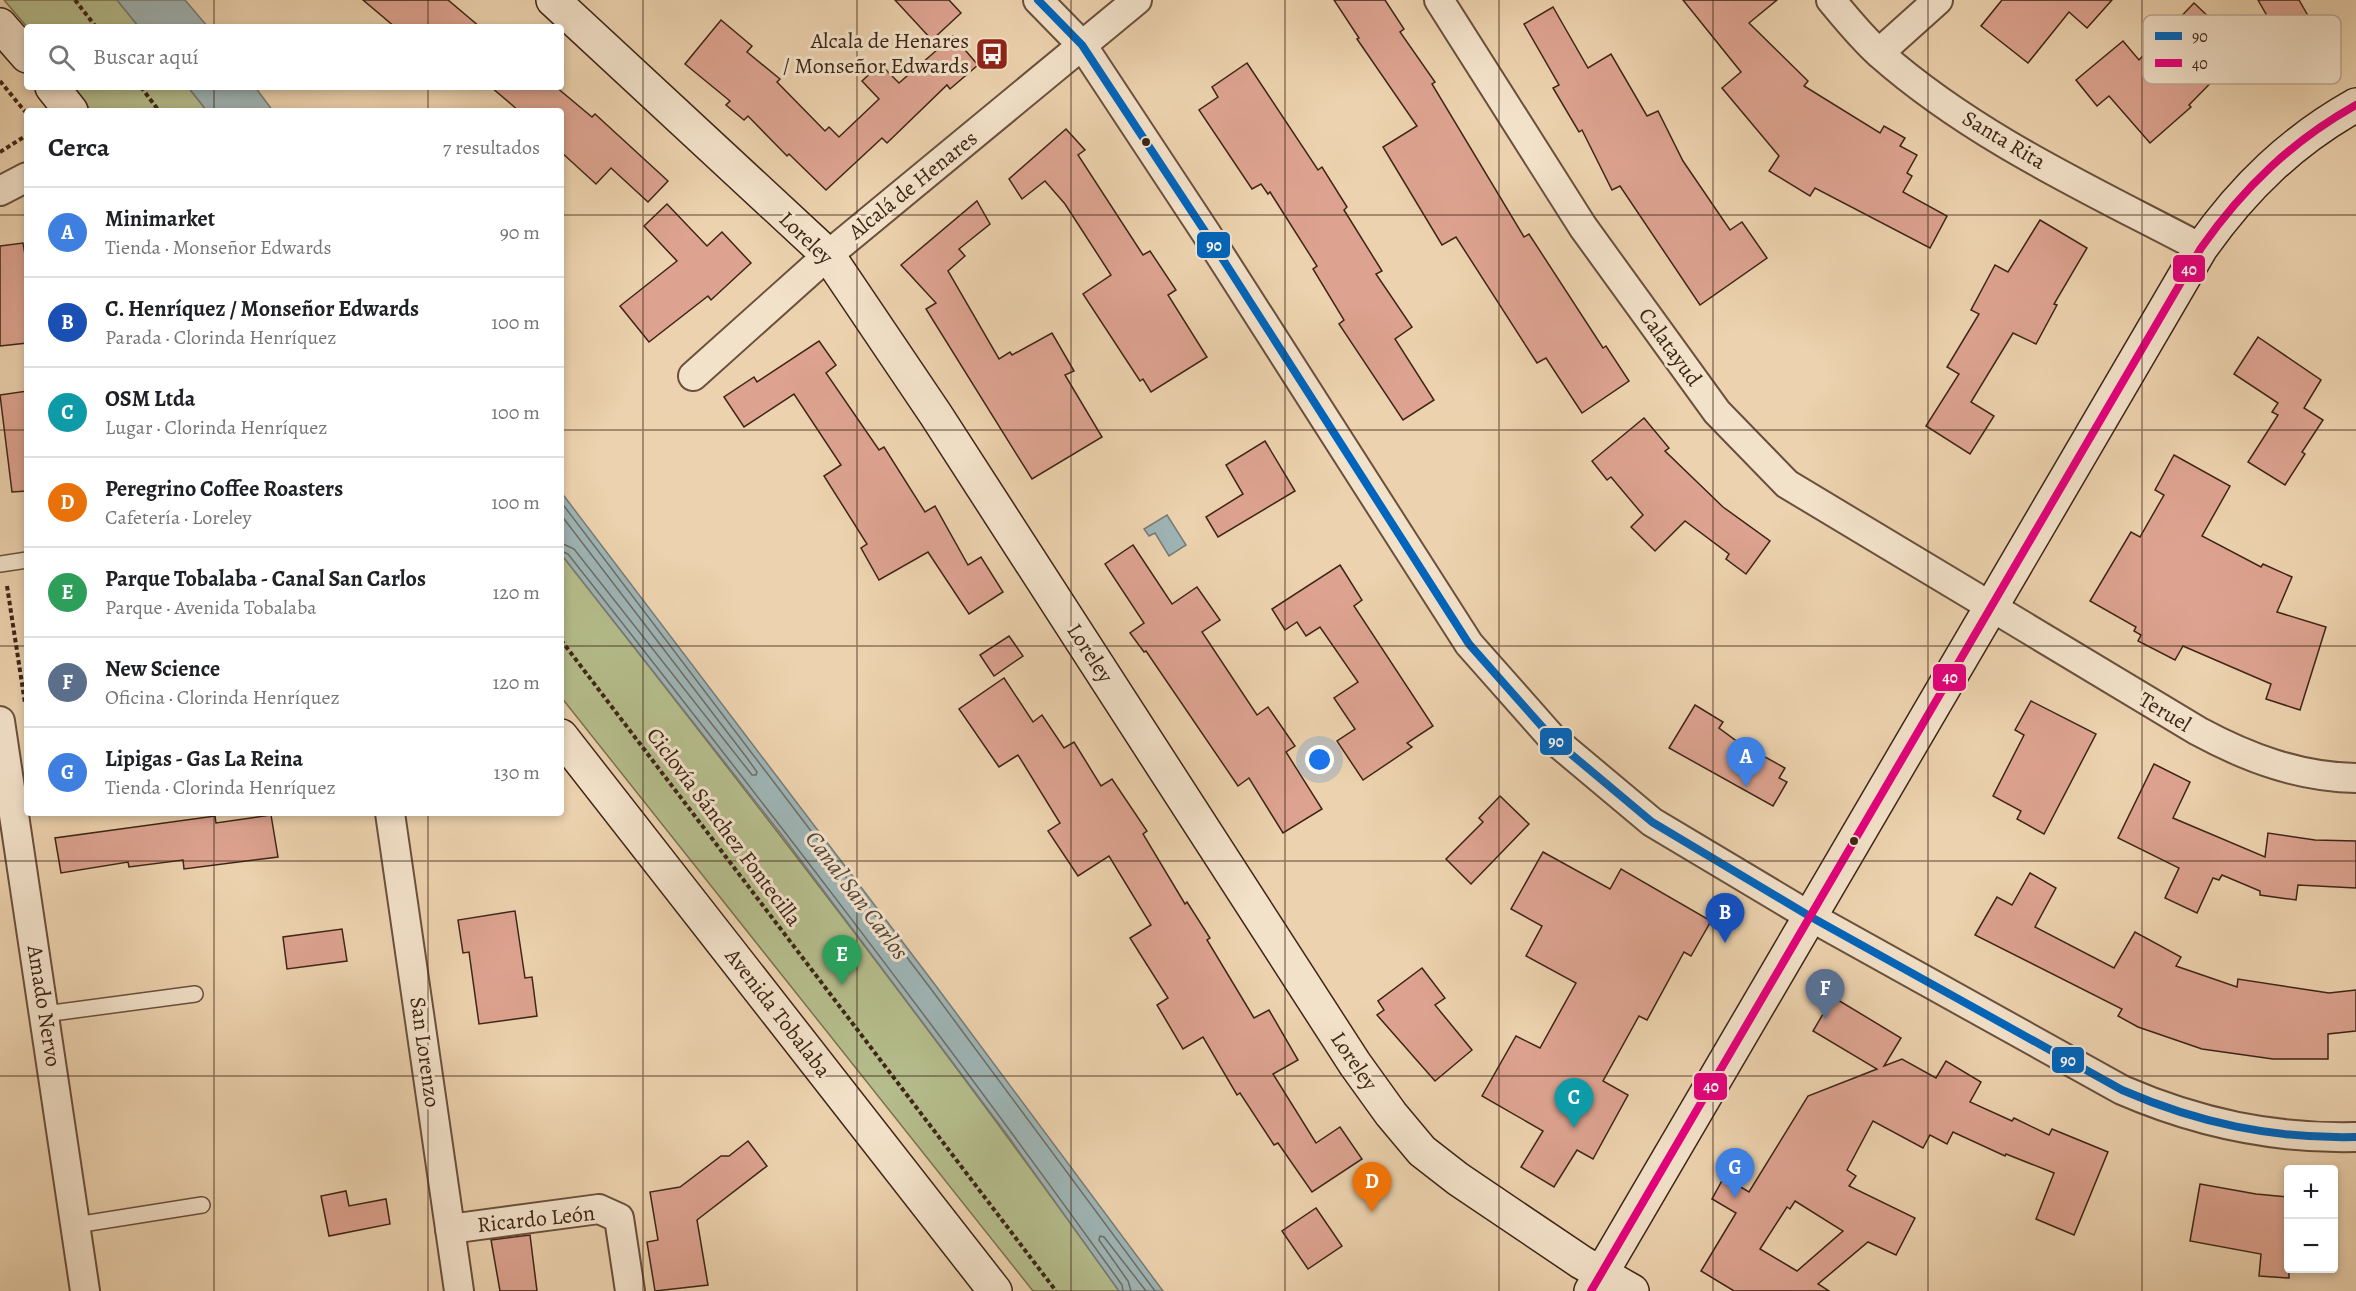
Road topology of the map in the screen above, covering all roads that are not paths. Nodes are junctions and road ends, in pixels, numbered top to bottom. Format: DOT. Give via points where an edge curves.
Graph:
graph roads {
  1 [pos="553,0"];
  2 [pos="1038,0"];
  3 [pos="1137,0"];
  4 [pos="1438,0"];
  5 [pos="1831,0"];
  6 [pos="1938,0"];
  7 [pos="0,25"];
  8 [pos="1082,45"];
  9 [pos="24,53"];
  10 [pos="1879,53"];
  11 [pos="54,90"];
  12 [pos="2356,105"];
  13 [pos="69,108"];
  14 [pos="24,178"];
  15 [pos="0,190"];
  16 [pos="2201,248"];
  17 [pos="828,255"];
  18 [pos="693,376"];
  19 [pos="24,561"];
  20 [pos="2,563"];
  21 [pos="1989,606"];
  22 [pos="0,721"];
  23 [pos="564,740"];
  24 [pos="2356,778"];
  25 [pos="13,792"];
  26 [pos="390,816"];
  27 [pos="1810,917"];
  28 [pos="195,994"];
  29 [pos="45,1014"];
  30 [pos="2356,1137"];
  31 [pos="202,1205"];
  32 [pos="76,1224"];
  33 [pos="450,1229"];
  34 [pos="1596,1283"];
  35 [pos="85,1291"];
  36 [pos="459,1291"];
  37 [pos="630,1291"];
  38 [pos="995,1291"];
  39 [pos="1632,1291"];
  1 -- 17 [label="street, Loreley"];
  2 -- 8 [label="street"];
  3 -- 8 [label="street, Alcalá de Henares"];
  4 -- 21 [label="street, Calatayud" via="1583,227 1718,412 1787,484"];
  5 -- 10 [label="street, Santa Rita"];
  6 -- 10 [label="street"];
  7 -- 9 [label="street"];
  8 -- 17 [label="street, Alcalá de Henares"];
  8 -- 27 [label="street" via="1469,644 1553,739 1652,822"];
  10 -- 16 [label="street, Santa Rita" via="2001,141"];
  11 -- 13 [label="street"];
  12 -- 16 [label="street" via="2307,135 2252,182"];
  14 -- 15 [label="street"];
  16 -- 21 [label="street"];
  17 -- 18 [label="street, Alcalá de Henares"];
  17 -- 34 [label="street, Loreley" via="1391,1114 1422,1151"];
  19 -- 20 [label="lane"];
  21 -- 24 [label="street, Teruel" via="2232,749 2305,773"];
  21 -- 27 [label="street"];
  22 -- 25 [label="street, Amado Nervo"];
  23 -- 38 [label="street, Avenida Tobalaba"];
  25 -- 29 [label="street, Amado Nervo"];
  26 -- 33 [label="street, San Lorenzo"];
  27 -- 30 [label="street" via="2156,1105 2228,1127 2270,1134"];
  27 -- 34 [label="street"];
  28 -- 29 [label="lane"];
  29 -- 32 [label="street, Amado Nervo"];
  31 -- 32 [label="lane"];
  32 -- 35 [label="street, Amado Nervo"];
  33 -- 36 [label="street, San Lorenzo"];
  33 -- 37 [label="street, Ricardo León" via="598,1209 619,1218"];
  34 -- 39 [label="street, Loreley"];
}
